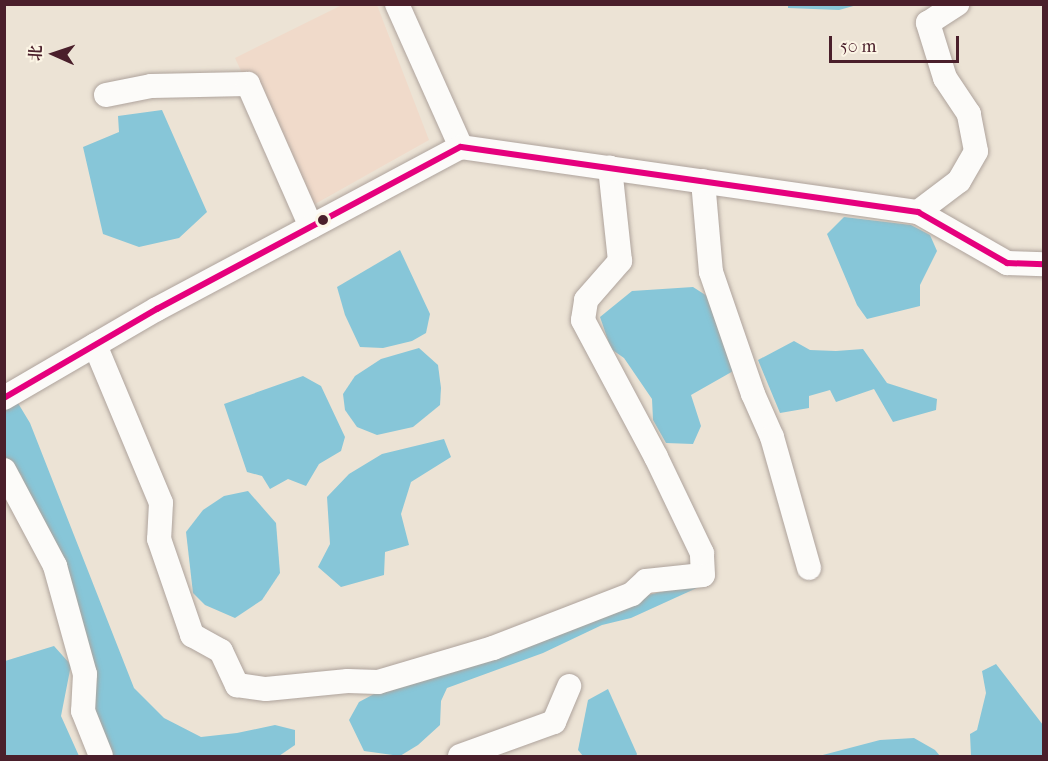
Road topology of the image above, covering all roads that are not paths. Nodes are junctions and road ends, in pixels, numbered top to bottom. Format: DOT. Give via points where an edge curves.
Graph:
graph roads {
  1 [pos="397,4"];
  2 [pos="957,4"];
  3 [pos="106,95"];
  4 [pos="461,147"];
  5 [pos="610,168"];
  6 [pos="703,181"];
  7 [pos="918,212"];
  8 [pos="311,227"];
  9 [pos="1044,264"];
  10 [pos="95,345"];
  11 [pos="11,394"];
  12 [pos="4,470"];
  13 [pos="809,568"];
  14 [pos="569,686"];
  15 [pos="101,756"];
  16 [pos="460,756"];
  1 -- 4 [label="street"];
  2 -- 7 [label="street" via="928,22 945,78 969,114 976,152 959,181"];
  3 -- 8 [label="street" via="151,86 248,84"];
  4 -- 5 [label="street"];
  4 -- 8 [label="street"];
  5 -- 6 [label="street"];
  5 -- 10 [label="street" via="620,261 586,300 583,320 702,553 704,574 646,581 632,594 493,648 378,682 266,689 237,684 221,651 192,635 159,539 161,503"];
  6 -- 7 [label="street"];
  6 -- 13 [label="street" via="711,272 772,438"];
  7 -- 9 [label="street" via="1007,263"];
  8 -- 10 [label="street"];
  10 -- 11 [label="street"];
  12 -- 15 [label="street" via="55,566 85,674 83,711"];
  14 -- 16 [label="street" via="554,722"];
}
